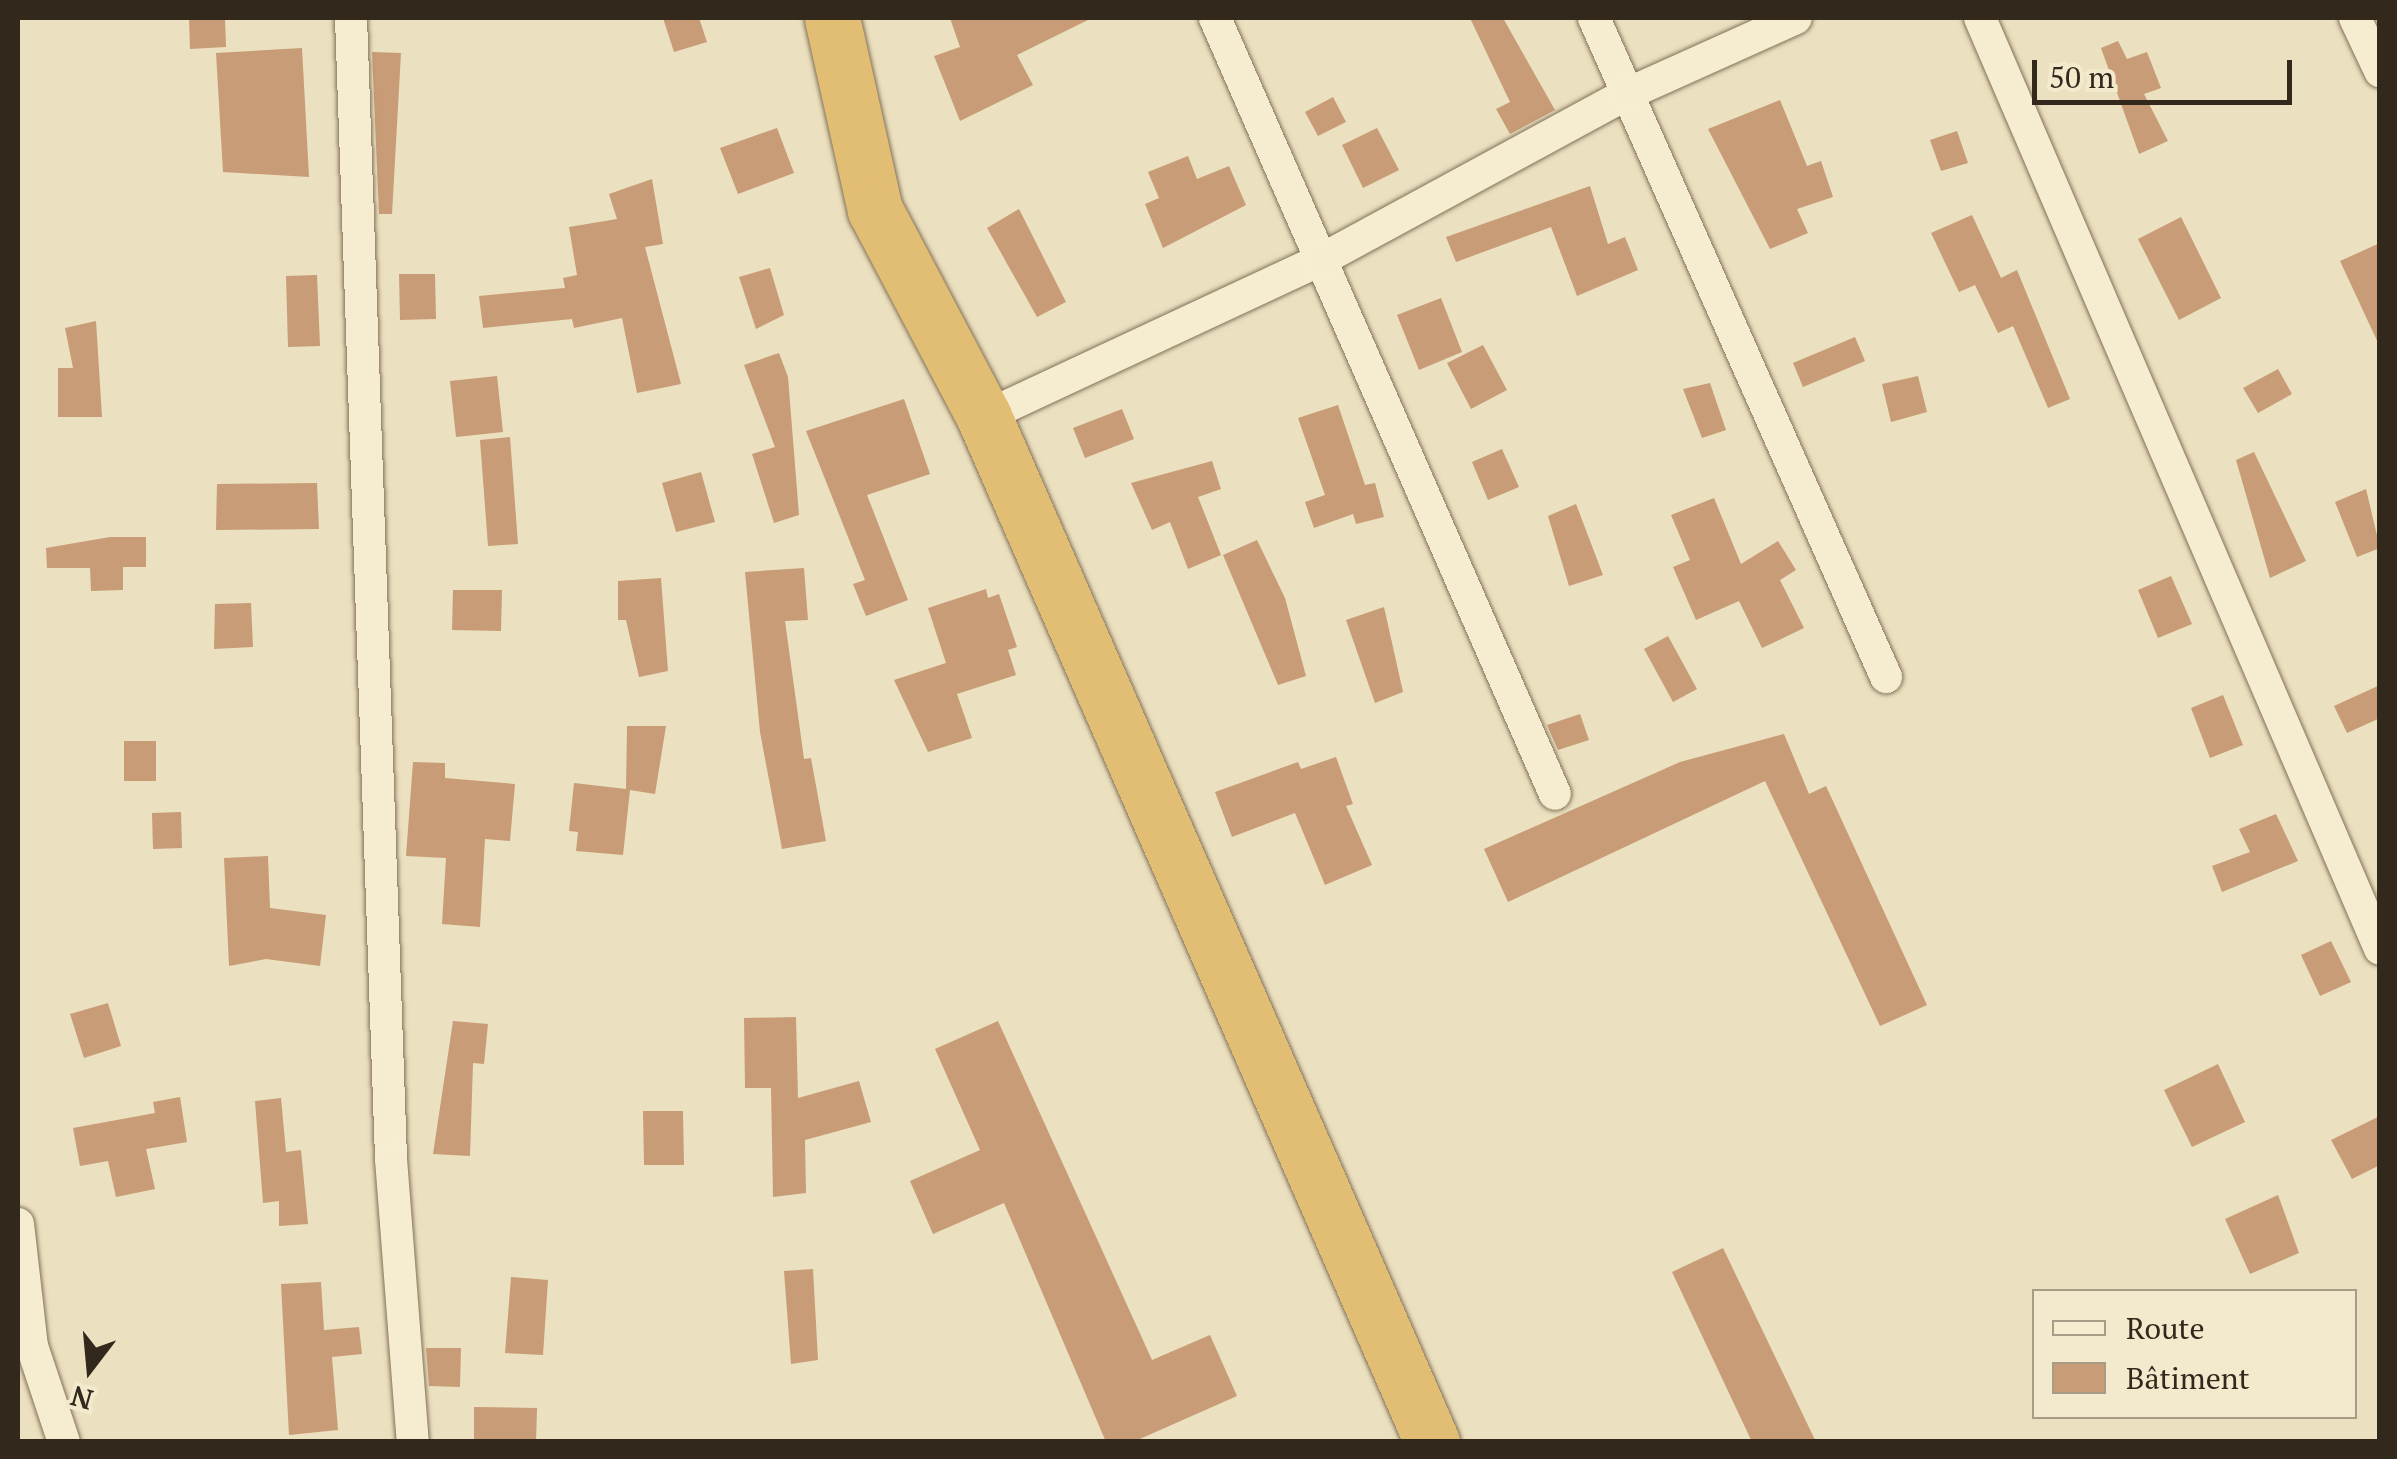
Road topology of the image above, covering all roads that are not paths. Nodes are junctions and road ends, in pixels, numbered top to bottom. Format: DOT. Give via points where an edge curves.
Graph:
graph roads {
  1 [pos="351,18"];
  2 [pos="832,18"];
  3 [pos="1215,18"];
  4 [pos="1594,18"];
  5 [pos="1796,18"];
  6 [pos="1980,18"];
  7 [pos="2355,18"];
  8 [pos="2380,70"];
  9 [pos="1627,94"];
  10 [pos="1319,261"];
  11 [pos="984,417"];
  12 [pos="1886,676"];
  13 [pos="1555,794"];
  14 [pos="2380,950"];
  15 [pos="18,1224"];
  16 [pos="64,1442"];
  17 [pos="413,1442"];
  18 [pos="1432,1442"];
  1 -- 17 [label="street" via="389,1120"];
  2 -- 11 [label="highway" via="875,210"];
  3 -- 10 [label="street"];
  4 -- 9 [label="street"];
  5 -- 9 [label="street"];
  6 -- 14 [label="street"];
  7 -- 8 [label="street"];
  9 -- 10 [label="street"];
  9 -- 12 [label="street"];
  10 -- 11 [label="street"];
  10 -- 13 [label="street"];
  11 -- 18 [label="highway"];
  15 -- 16 [label="street" via="32,1346"];
}
